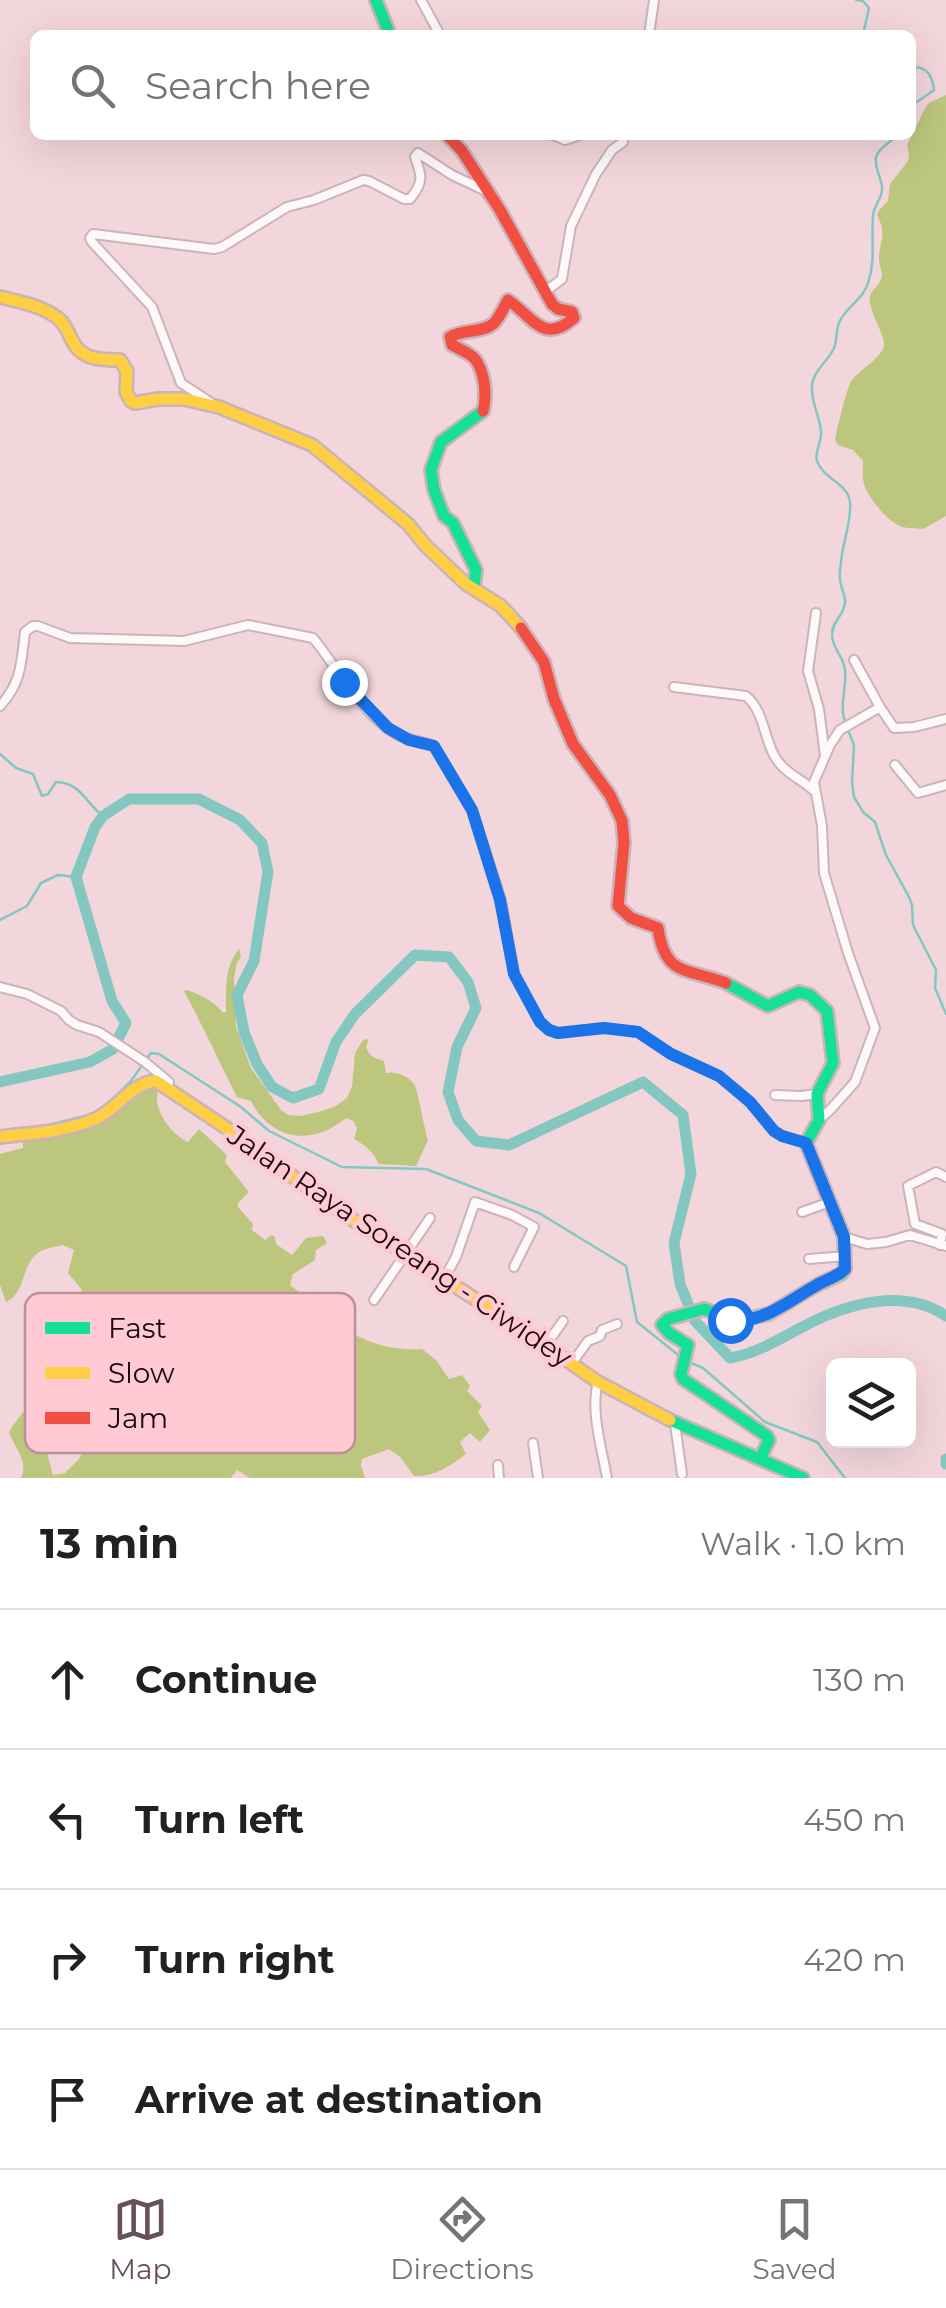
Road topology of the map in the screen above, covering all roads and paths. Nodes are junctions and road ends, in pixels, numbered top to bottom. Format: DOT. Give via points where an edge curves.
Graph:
graph roads {
  1 [pos="376,0"];
  2 [pos="420,0"];
  3 [pos="654,0"];
  4 [pos="388,30"];
  5 [pos="437,30"];
  6 [pos="650,30"];
  7 [pos="453,140"];
  8 [pos="623,140"];
  9 [pos="489,192"];
  10 [pos="546,291"];
  11 [pos="0,297"];
  12 [pos="218,407"];
  13 [pos="474,587"];
  14 [pos="816,613"];
  15 [pos="854,660"];
  16 [pos="674,687"];
  17 [pos="0,706"];
  18 [pos="880,708"];
  19 [pos="946,719"];
  20 [pos="825,756"];
  21 [pos="896,765"];
  22 [pos="946,785"];
  23 [pos="816,794"];
  24 [pos="0,987"];
  25 [pos="168,1087"];
  26 [pos="816,1094"];
  27 [pos="774,1096"];
  28 [pos="818,1120"];
  29 [pos="0,1137"];
  30 [pos="806,1143"];
  31 [pos="946,1177"];
  32 [pos="830,1202"];
  33 [pos="802,1212"];
  34 [pos="430,1218"];
  35 [pos="844,1237"];
  36 [pos="943,1245"];
  37 [pos="406,1254"];
  38 [pos="846,1256"];
  39 [pos="808,1260"];
  40 [pos="514,1266"];
  41 [pos="444,1278"];
  42 [pos="374,1300"];
  43 [pos="563,1320"];
  44 [pos="617,1324"];
  45 [pos="546,1345"];
  46 [pos="572,1363"];
  47 [pos="598,1382"];
  48 [pos="674,1422"];
  49 [pos="533,1443"];
  50 [pos="760,1459"];
  51 [pos="498,1464"];
  52 [pos="682,1474"];
  53 [pos="500,1478"];
  54 [pos="538,1478"];
  55 [pos="608,1478"];
  56 [pos="804,1478"];
  1 -- 4 [label="main road"];
  2 -- 5 [label="street"];
  3 -- 6 [label="street"];
  7 -- 9 [label="main road"];
  8 -- 10 [label="street" via="596,174 571,226 562,279"];
  9 -- 10 [label="main road"];
  9 -- 12 [label="street" via="418,153 421,177 410,199 363,180 287,207 214,250 93,234 92,242 152,307 181,383"];
  10 -- 13 [label="main road" via="554,306 573,313 570,323 540,327 508,300 493,324 450,337 474,358 486,400 482,412 441,442 431,470 444,516 476,570"];
  11 -- 12 [label="main road" via="60,320 76,349 91,358 120,360 130,401 172,398"];
  12 -- 13 [label="main road" via="312,445"];
  13 -- 26 [label="main road" via="508,611 536,648 573,744 622,821 621,912 658,928 658,946 672,966 768,1006 796,990 816,999 829,1016 833,1063"];
  14 -- 20 [label="street" via="808,671"];
  15 -- 18 [label="street"];
  16 -- 23 [label="street" via="746,696 782,767"];
  17 -- 30 [label="street" via="14,690 25,632 33,626 70,638 184,641 248,625 313,638 364,704 398,735 434,746 460,786 500,900 514,974 540,1022 558,1033 638,1032 719,1076 774,1131"];
  18 -- 19 [label="street" via="894,728"];
  18 -- 20 [label="street" via="842,728"];
  20 -- 23 [label="street"];
  21 -- 22 [label="street" via="918,793"];
  23 -- 28 [label="street" via="824,873 875,1028 855,1082"];
  24 -- 25 [label="street" via="99,1032 146,1062"];
  25 -- 29 [label="main road" via="148,1080 82,1125"];
  25 -- 37 [label="main road, Jalan Raya Soreang - Ciwidey"];
  26 -- 27 [label="street"];
  26 -- 28 [label="main road"];
  28 -- 30 [label="main road"];
  30 -- 32 [label="main road"];
  31 -- 36 [label="street" via="933,1173 908,1186 915,1224 942,1234"];
  32 -- 33 [label="street"];
  32 -- 35 [label="main road"];
  34 -- 37 [label="street"];
  35 -- 36 [label="street" via="866,1244 917,1236"];
  35 -- 38 [label="main road"];
  37 -- 41 [label="main road, Jalan Raya Soreang - Ciwidey"];
  37 -- 42 [label="street"];
  38 -- 39 [label="street"];
  38 -- 50 [label="main road" via="843,1272 770,1314 737,1321 704,1309 662,1325 690,1348 683,1379 767,1436"];
  40 -- 41 [label="street" via="534,1226 478,1202"];
  41 -- 45 [label="main road, Jalan Raya Soreang - Ciwidey"];
  43 -- 45 [label="street"];
  44 -- 46 [label="street" via="588,1341"];
  45 -- 46 [label="main road, Jalan Raya Soreang - Ciwidey"];
  46 -- 47 [label="main road, Jalan Raya Soreang - Ciwidey"];
  47 -- 48 [label="main road, Jalan Raya Soreang - Ciwidey"];
  47 -- 55 [label="street"];
  48 -- 50 [label="main road, Jalan Raya Soreang - Ciwidey"];
  48 -- 52 [label="street"];
  49 -- 54 [label="street"];
  50 -- 56 [label="main road, Jalan Raya Soreang - Ciwidey"];
  51 -- 53 [label="street"];
}
